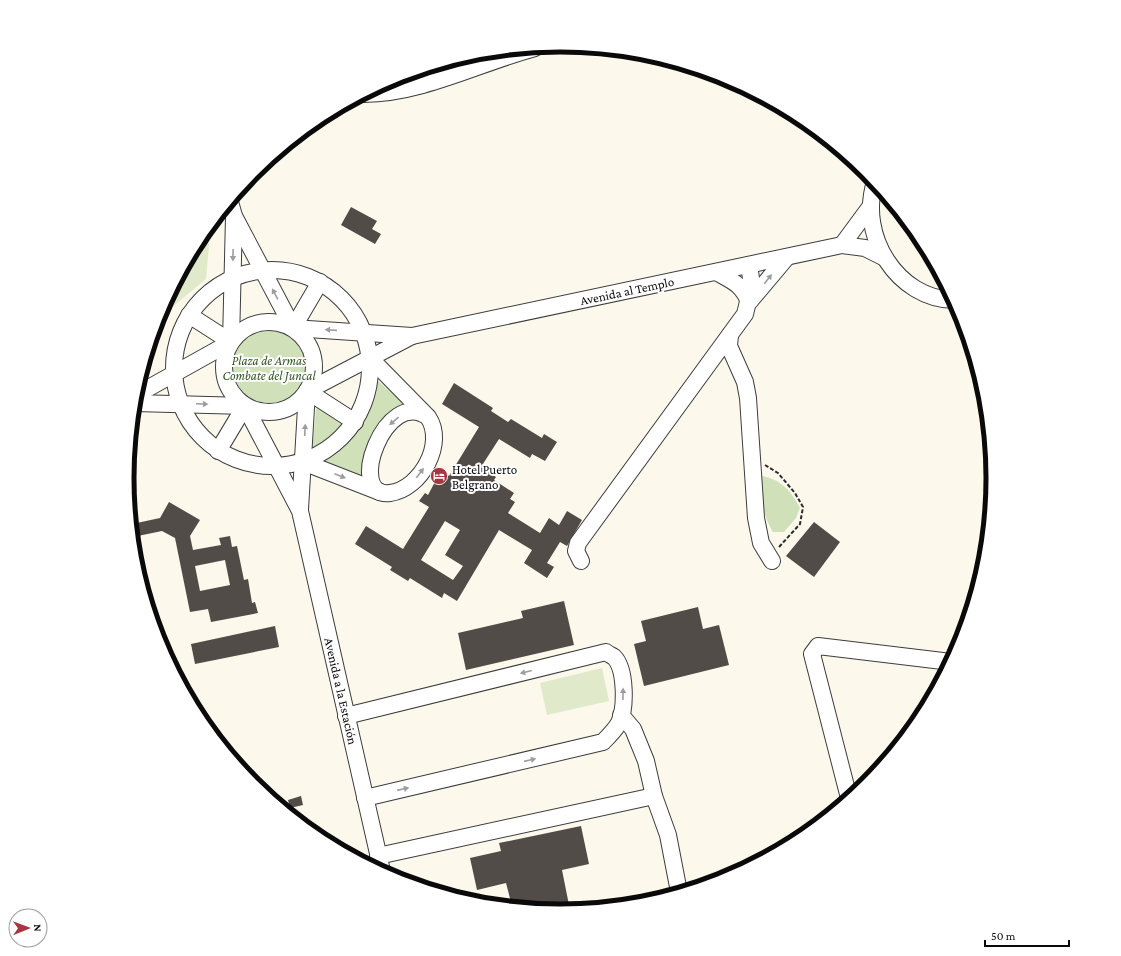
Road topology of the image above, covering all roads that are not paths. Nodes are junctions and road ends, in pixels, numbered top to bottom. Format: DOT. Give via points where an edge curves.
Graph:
graph roads {
  1 [pos="514,55"];
  2 [pos="380,92"];
  3 [pos="874,189"];
  4 [pos="870,207"];
  5 [pos="232,209"];
  6 [pos="842,245"];
  7 [pos="883,256"];
  8 [pos="787,257"];
  9 [pos="749,265"];
  10 [pos="263,270"];
  11 [pos="716,272"];
  12 [pos="233,278"];
  13 [pos="320,282"];
  14 [pos="948,301"];
  15 [pos="749,302"];
  16 [pos="189,315"];
  17 [pos="293,328"];
  18 [pos="364,332"];
  19 [pos="730,335"];
  20 [pos="412,336"];
  21 [pos="231,342"];
  22 [pos="370,358"];
  23 [pos="174,374"];
  24 [pos="144,391"];
  25 [pos="307,391"];
  26 [pos="141,403"];
  27 [pos="180,404"];
  28 [pos="245,406"];
  29 [pos="428,417"];
  30 [pos="355,422"];
  31 [pos="218,451"];
  32 [pos="303,462"];
  33 [pos="278,467"];
  34 [pos="381,492"];
  35 [pos="300,511"];
  36 [pos="769,556"];
  37 [pos="581,562"];
  38 [pos="945,661"];
  39 [pos="621,715"];
  40 [pos="346,716"];
  41 [pos="847,792"];
  42 [pos="654,796"];
  43 [pos="365,798"];
  44 [pos="380,864"];
  45 [pos="678,887"];
  1 -- 2 [label="street" via="429,83"];
  3 -- 4 [label="street"];
  4 -- 6 [label="street"];
  4 -- 7 [label="street" via="873,233"];
  5 -- 10 [label="street"];
  5 -- 12 [label="street, one-way"];
  6 -- 7 [label="street, Avenida al Templo" via="865,248"];
  6 -- 8 [label="street, Avenida al Templo"];
  7 -- 14 [label="street" via="910,286"];
  8 -- 9 [label="street, Avenida al Templo"];
  15 -- 8 [label="street, one-way"];
  9 -- 11 [label="street, Avenida al Templo"];
  9 -- 15 [label="street" via="752,285"];
  10 -- 12 [label="street"];
  10 -- 13 [label="street" via="288,271"];
  17 -- 10 [label="street, one-way"];
  11 -- 15 [label="street" via="737,283 745,291"];
  11 -- 20 [label="street, Avenida al Templo"];
  12 -- 16 [label="street" via="212,291"];
  12 -- 21 [label="street"];
  13 -- 17 [label="street"];
  13 -- 18 [label="street" via="344,300"];
  15 -- 19 [label="street" via="745,314"];
  16 -- 21 [label="street"];
  16 -- 23 [label="street" via="178,340"];
  18 -- 17 [label="street, one-way"];
  17 -- 21 [label="street" via="273,321 257,323 242,330"];
  17 -- 25 [label="street" via="306,340 313,357 314,375"];
  18 -- 20 [label="street"];
  18 -- 22 [label="street"];
  19 -- 36 [label="street" via="729,346 745,382 748,398 756,518 761,543"];
  19 -- 37 [label="street" via="578,543 576,551"];
  20 -- 22 [label="street"];
  21 -- 23 [label="street"];
  21 -- 28 [label="street" via="224,360 226,380 235,397"];
  22 -- 25 [label="street"];
  22 -- 29 [label="street"];
  22 -- 30 [label="street" via="367,395"];
  23 -- 24 [label="street"];
  23 -- 27 [label="street"];
  25 -- 28 [label="street" via="292,406 279,411 258,411"];
  25 -- 30 [label="street"];
  32 -- 25 [label="street, one-way"];
  26 -- 27 [label="street"];
  27 -- 28 [label="street, one-way"];
  27 -- 31 [label="street" via="197,432"];
  28 -- 31 [label="street"];
  28 -- 33 [label="street"];
  34 -- 29 [label="street, one-way" via="394,493 408,486 425,467 435,435"];
  29 -- 34 [label="street, one-way" via="418,411 404,414 379,438 370,462 369,478"];
  30 -- 32 [label="street" via="328,450"];
  31 -- 33 [label="street" via="253,465"];
  32 -- 33 [label="street"];
  32 -- 34 [label="street, one-way"];
  32 -- 35 [label="street"];
  33 -- 35 [label="street"];
  35 -- 40 [label="street, Avenida a la Estación"];
  38 -- 41 [label="street" via="818,646 812,654"];
  39 -- 40 [label="street, one-way" via="623,678 615,658 606,652"];
  39 -- 42 [label="street" via="633,729 642,749"];
  43 -- 39 [label="street, one-way" via="603,742 613,732"];
  40 -- 43 [label="street, Avenida a la Estación"];
  42 -- 44 [label="street"];
  42 -- 45 [label="street" via="668,835"];
  43 -- 44 [label="street, Avenida a la Estación"];
}
